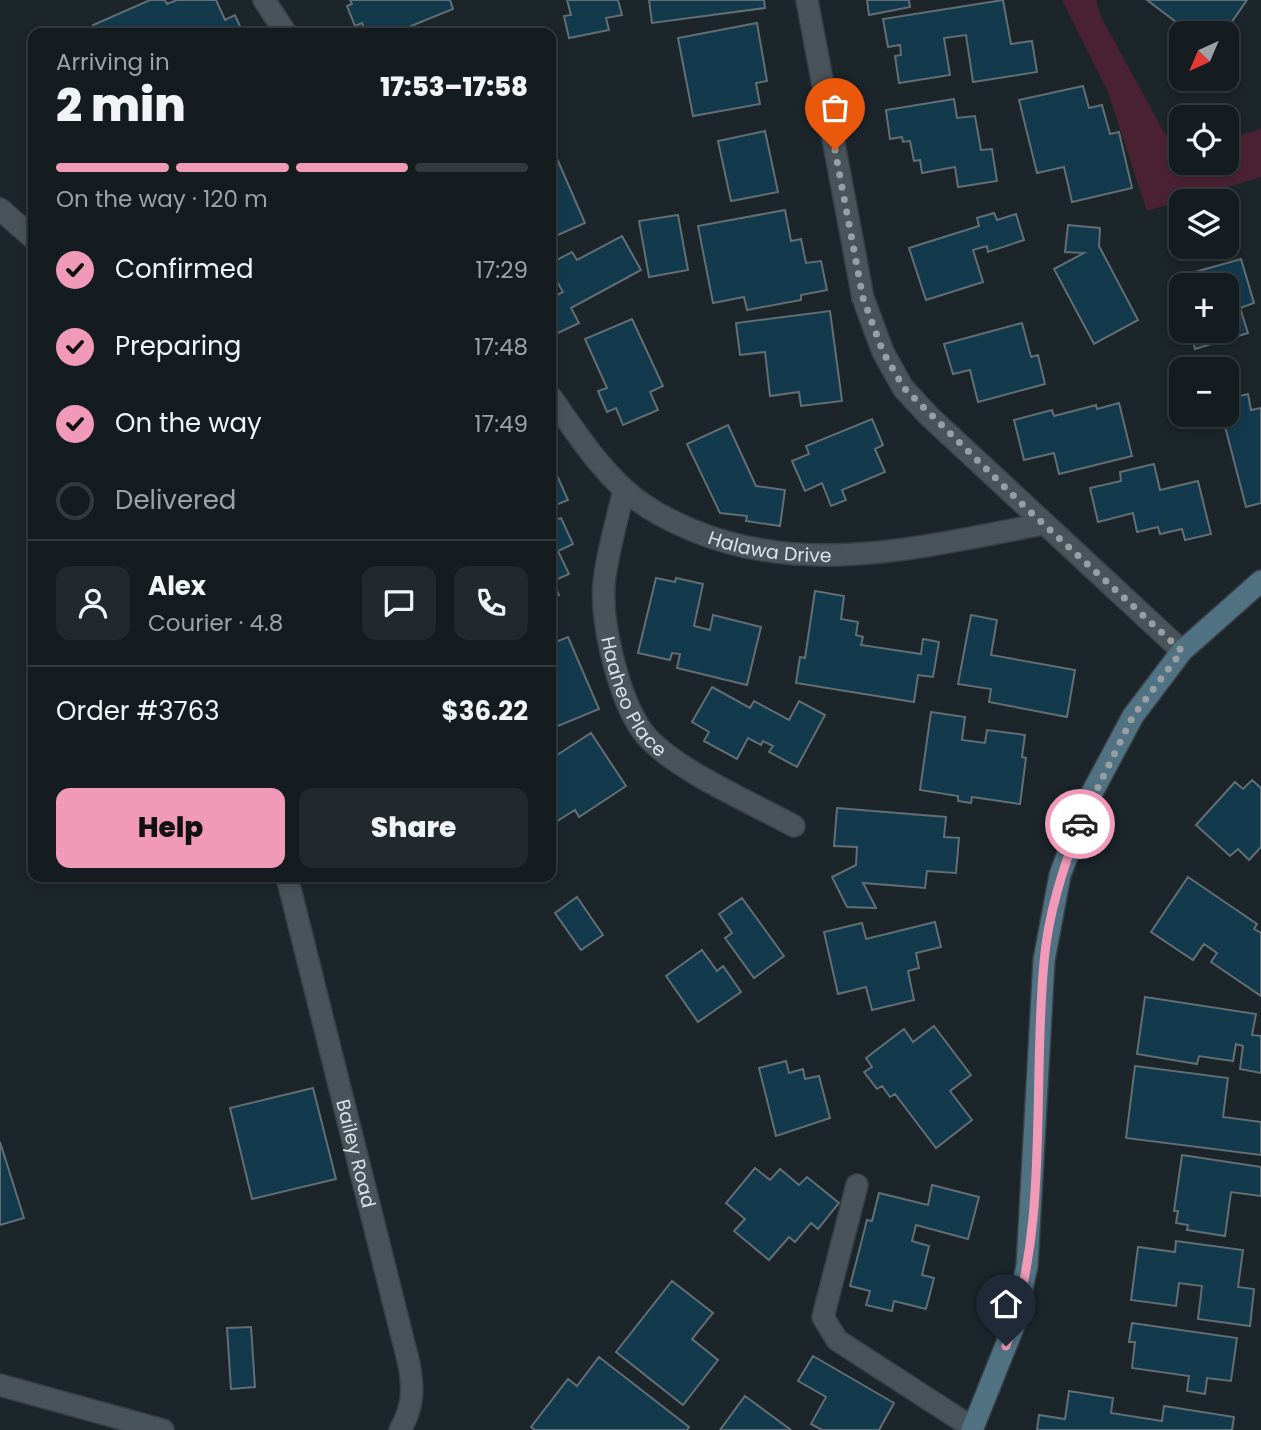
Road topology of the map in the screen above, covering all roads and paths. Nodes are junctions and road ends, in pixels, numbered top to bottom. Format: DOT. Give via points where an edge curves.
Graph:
graph roads {
  1 [pos="264,0"];
  2 [pos="807,0"];
  3 [pos="283,28"];
  4 [pos="0,209"];
  5 [pos="28,234"];
  6 [pos="556,403"];
  7 [pos="624,490"];
  8 [pos="1043,524"];
  9 [pos="1261,581"];
  10 [pos="1182,651"];
  11 [pos="794,826"];
  12 [pos="288,882"];
  13 [pos="857,1185"];
  14 [pos="0,1385"];
  15 [pos="972,1429"];
  16 [pos="163,1430"];
  17 [pos="400,1430"];
  1 -- 3 [label="street"];
  2 -- 8 [label="street" via="863,298 883,352 904,388 929,416"];
  4 -- 5 [label="street"];
  6 -- 7 [label="street, Halawa Drive"];
  7 -- 8 [label="street, Halawa Drive" via="668,520 715,540 766,553 876,554"];
  7 -- 11 [label="street, Haaheo Place" via="604,585 611,648 623,698 648,737 684,765"];
  8 -- 10 [label="street"];
  9 -- 10 [label="street"];
  10 -- 15 [label="street" via="1133,716 1087,803 1060,876 1044,960 1027,1266 1013,1328"];
  12 -- 17 [label="street, Bailey Road" via="409,1364 411,1411"];
  13 -- 15 [label="street" via="823,1317 837,1340"];
  14 -- 16 [label="street"];
}
